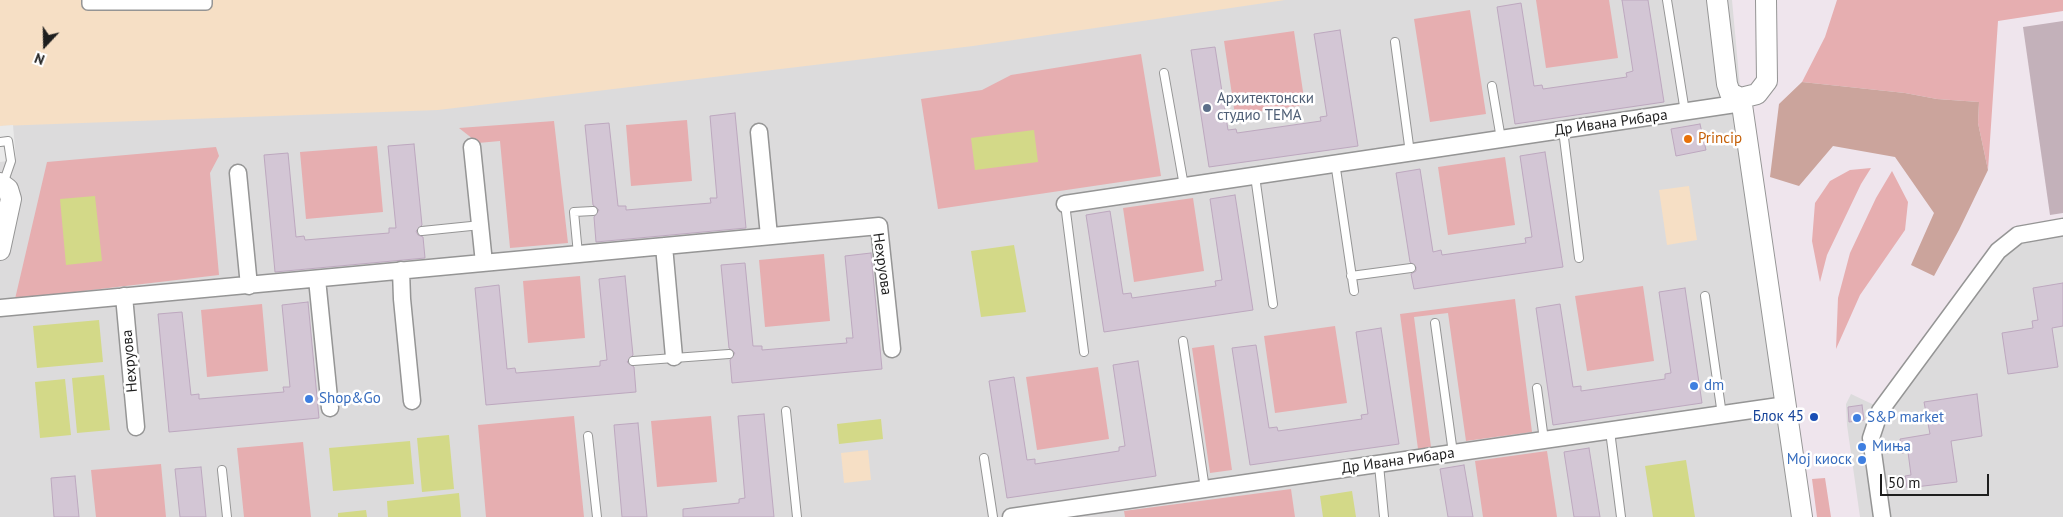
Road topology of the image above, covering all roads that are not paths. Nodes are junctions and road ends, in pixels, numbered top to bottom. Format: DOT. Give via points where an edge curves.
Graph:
graph roads {
  1 [pos="88,0"];
  2 [pos="206,0"];
  3 [pos="1667,0"];
  4 [pos="1717,0"];
  5 [pos="1766,0"];
  6 [pos="1395,42"];
  7 [pos="1164,73"];
  8 [pos="1492,86"];
  9 [pos="1741,100"];
  10 [pos="1685,112"];
  11 [pos="1563,130"];
  12 [pos="759,132"];
  13 [pos="1501,139"];
  14 [pos="0,142"];
  15 [pos="472,147"];
  16 [pos="1410,153"];
  17 [pos="1335,162"];
  18 [pos="238,173"];
  19 [pos="1255,176"];
  20 [pos="2,184"];
  21 [pos="1184,186"];
  22 [pos="1065,204"];
  23 [pos="593,211"];
  24 [pos="481,225"];
  25 [pos="2063,227"];
  26 [pos="422,231"];
  27 [pos="769,236"];
  28 [pos="664,246"];
  29 [pos="0,250"];
  30 [pos="578,254"];
  31 [pos="1579,258"];
  32 [pos="484,263"];
  33 [pos="1411,268"];
  34 [pos="402,270"];
  35 [pos="1351,276"];
  36 [pos="317,279"];
  37 [pos="249,286"];
  38 [pos="1354,291"];
  39 [pos="124,296"];
  40 [pos="1705,296"];
  41 [pos="1272,304"];
  42 [pos="0,308"];
  43 [pos="1435,323"];
  44 [pos="1183,341"];
  45 [pos="892,349"];
  46 [pos="1084,352"];
  47 [pos="729,354"];
  48 [pos="674,357"];
  49 [pos="633,361"];
  50 [pos="1536,388"];
  51 [pos="412,401"];
  52 [pos="1786,405"];
  53 [pos="330,408"];
  54 [pos="786,411"];
  55 [pos="1722,415"];
  56 [pos="136,427"];
  57 [pos="1610,431"];
  58 [pos="588,436"];
  59 [pos="1544,440"];
  60 [pos="1453,453"];
  61 [pos="984,458"];
  62 [pos="1379,465"];
  63 [pos="222,470"];
  64 [pos="1205,489"];
  65 [pos="1070,513"];
  66 [pos="227,517"];
  67 [pos="596,517"];
  68 [pos="797,517"];
  69 [pos="993,517"];
  70 [pos="1011,517"];
  71 [pos="1384,517"];
  72 [pos="1622,517"];
  73 [pos="1802,517"];
  74 [pos="1882,517"];
  1 -- 2 [label="street" via="88,4 206,4"];
  3 -- 10 [label="lane"];
  4 -- 9 [label="street" via="1727,84 1730,94"];
  5 -- 9 [label="street, Др Ивана Рибара" via="1768,81 1757,94"];
  6 -- 16 [label="lane"];
  7 -- 21 [label="lane"];
  8 -- 13 [label="lane"];
  9 -- 10 [label="street, Др Ивана Рибара"];
  9 -- 52 [label="street"];
  10 -- 11 [label="street, Др Ивана Рибара"];
  11 -- 13 [label="street, Др Ивана Рибара"];
  11 -- 31 [label="lane"];
  12 -- 27 [label="street"];
  13 -- 16 [label="street, Др Ивана Рибара"];
  14 -- 20 [label="lane" via="8,142 11,161"];
  15 -- 24 [label="street"];
  16 -- 17 [label="street, Др Ивана Рибара"];
  17 -- 19 [label="street, Др Ивана Рибара"];
  17 -- 35 [label="lane"];
  18 -- 37 [label="street"];
  19 -- 21 [label="street, Др Ивана Рибара"];
  19 -- 41 [label="lane"];
  20 -- 29 [label="street" via="10,194 10,204"];
  21 -- 22 [label="street, Др Ивана Рибара"];
  22 -- 46 [label="lane"];
  23 -- 30 [label="lane" via="574,212"];
  24 -- 26 [label="lane"];
  24 -- 32 [label="street"];
  25 -- 74 [label="street" via="2018,235 1998,251 1880,411 1871,438"];
  27 -- 28 [label="street, Нехруова"];
  27 -- 45 [label="street, Нехруова" via="879,226"];
  28 -- 30 [label="street, Нехруова"];
  28 -- 48 [label="street"];
  30 -- 32 [label="street, Нехруова"];
  32 -- 34 [label="street, Нехруова"];
  33 -- 35 [label="lane"];
  34 -- 36 [label="street, Нехруова"];
  34 -- 51 [label="street"];
  35 -- 38 [label="lane"];
  36 -- 37 [label="street, Нехруова"];
  36 -- 53 [label="street"];
  37 -- 39 [label="street, Нехруова"];
  39 -- 42 [label="street, Нехруова"];
  39 -- 56 [label="street, Нехруова"];
  40 -- 55 [label="lane"];
  43 -- 60 [label="lane"];
  44 -- 64 [label="lane"];
  47 -- 48 [label="lane"];
  48 -- 49 [label="lane"];
  50 -- 59 [label="lane"];
  52 -- 55 [label="street, Др Ивана Рибара"];
  52 -- 73 [label="street"];
  54 -- 68 [label="lane"];
  55 -- 57 [label="street, Др Ивана Рибара"];
  57 -- 59 [label="street, Др Ивана Рибара"];
  57 -- 72 [label="lane"];
  58 -- 67 [label="lane"];
  59 -- 60 [label="street, Др Ивана Рибара"];
  60 -- 62 [label="street, Др Ивана Рибара"];
  61 -- 69 [label="lane"];
  62 -- 64 [label="street, Др Ивана Рибара"];
  62 -- 71 [label="lane"];
  63 -- 66 [label="lane"];
  64 -- 65 [label="street, Др Ивана Рибара"];
  65 -- 70 [label="street, Др Ивана Рибара"];
}
